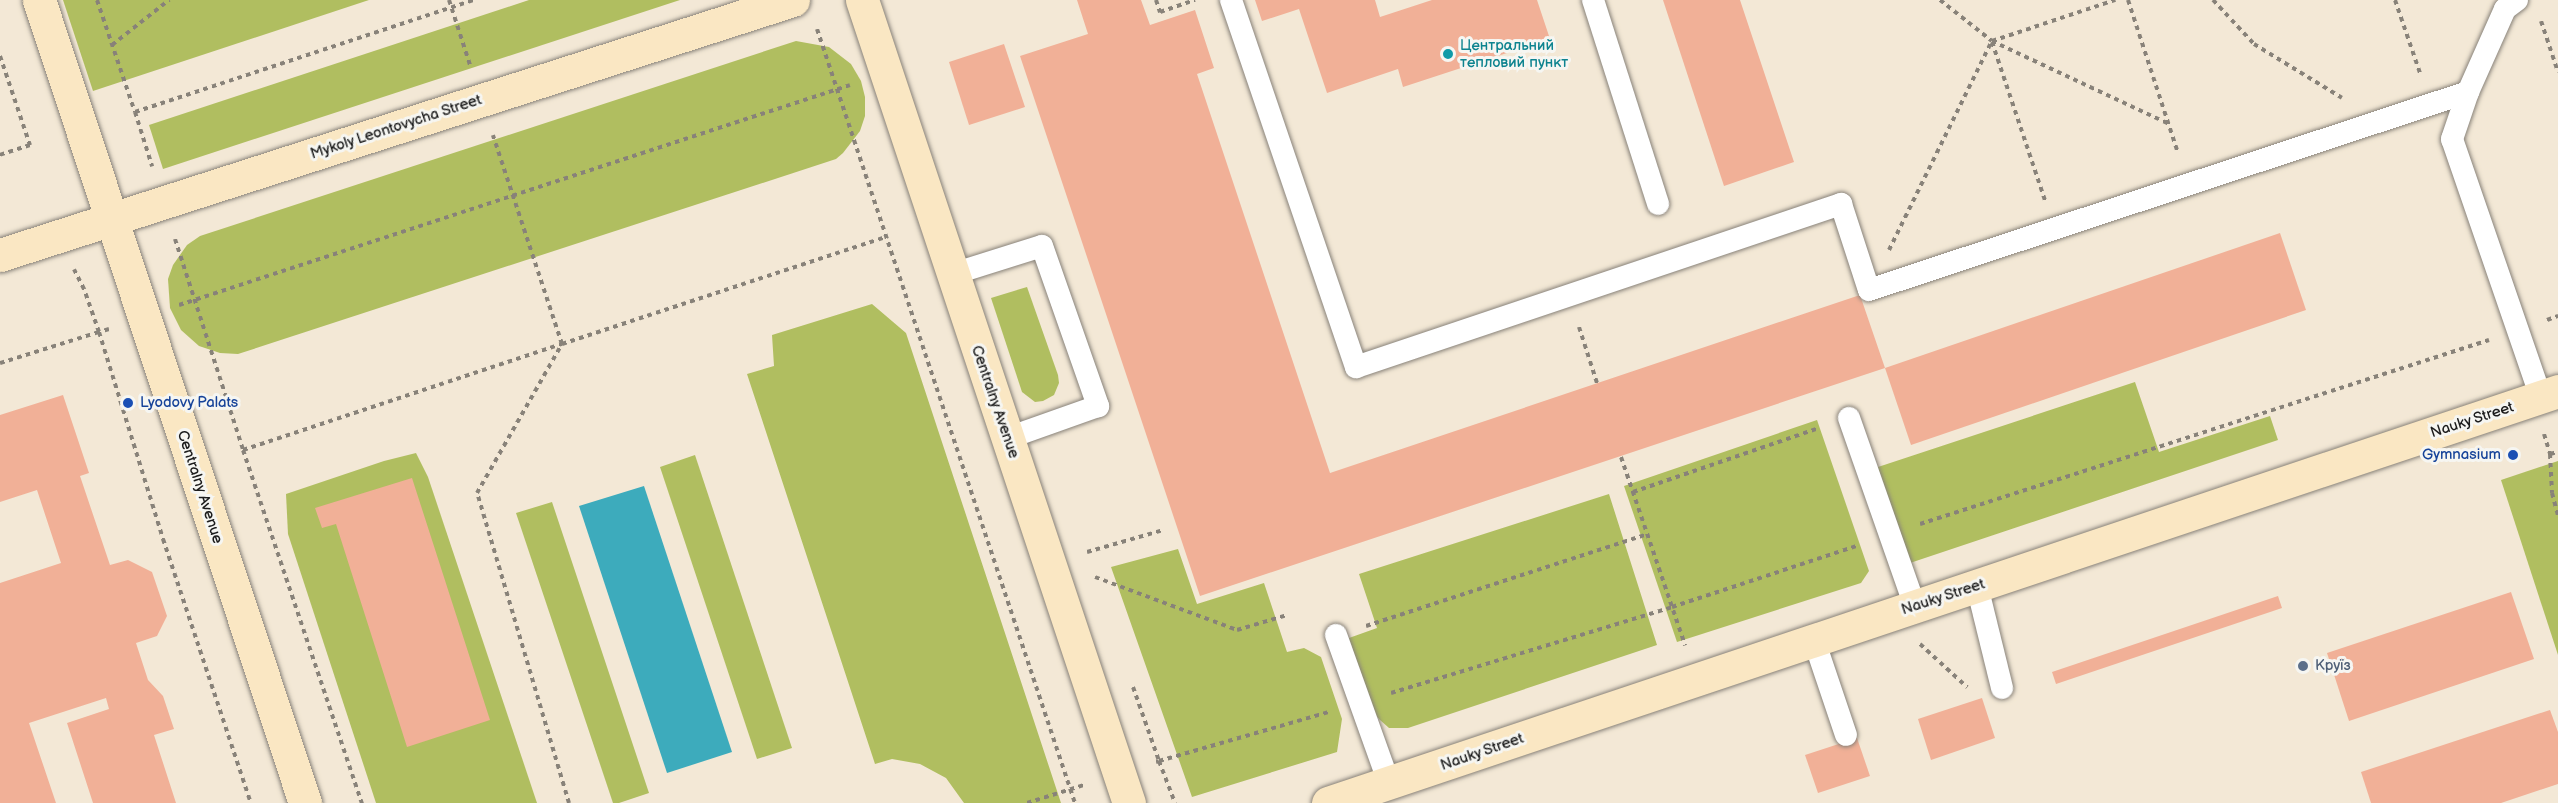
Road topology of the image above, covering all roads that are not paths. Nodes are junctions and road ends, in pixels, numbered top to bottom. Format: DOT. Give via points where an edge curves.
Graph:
graph roads {
  1 [pos="39,0"];
  2 [pos="862,0"];
  3 [pos="1231,0"];
  4 [pos="1593,0"];
  5 [pos="2517,0"];
  6 [pos="804,11"];
  7 [pos="2468,92"];
  8 [pos="1658,204"];
  9 [pos="111,218"];
  10 [pos="0,255"];
  11 [pos="953,274"];
  12 [pos="2549,394"];
  13 [pos="1849,418"];
  14 [pos="1008,438"];
  15 [pos="1977,586"];
  16 [pos="1902,611"];
  17 [pos="1336,635"];
  18 [pos="1814,640"];
  19 [pos="2002,686"];
  20 [pos="1846,735"];
  21 [pos="1389,783"];
  22 [pos="305,803"];
  23 [pos="1129,803"];
  24 [pos="1328,803"];
  1 -- 9 [label="street, Centralny Avenue"];
  2 -- 11 [label="street, Centralny Avenue"];
  3 -- 7 [label="lane" via="1356,366 1840,204 1869,290"];
  4 -- 8 [label="lane"];
  5 -- 7 [label="lane" via="2505,9"];
  6 -- 9 [label="street, Mykoly Leontovycha Street" via="482,100"];
  7 -- 12 [label="lane" via="2452,140 2518,330"];
  9 -- 10 [label="street, Mykoly Leontovycha Street"];
  9 -- 22 [label="street, Centralny Avenue"];
  11 -- 14 [label="street, Centralny Avenue"];
  11 -- 14 [label="lane" via="1042,246 1098,406"];
  12 -- 15 [label="street, Nauky Street"];
  13 -- 16 [label="lane" via="1890,534"];
  14 -- 23 [label="street, Centralny Avenue"];
  15 -- 16 [label="street, Nauky Street"];
  15 -- 19 [label="lane"];
  16 -- 18 [label="street, Nauky Street"];
  17 -- 21 [label="lane"];
  18 -- 20 [label="lane"];
  18 -- 21 [label="street, Nauky Street"];
  21 -- 24 [label="street, Nauky Street"];
}
